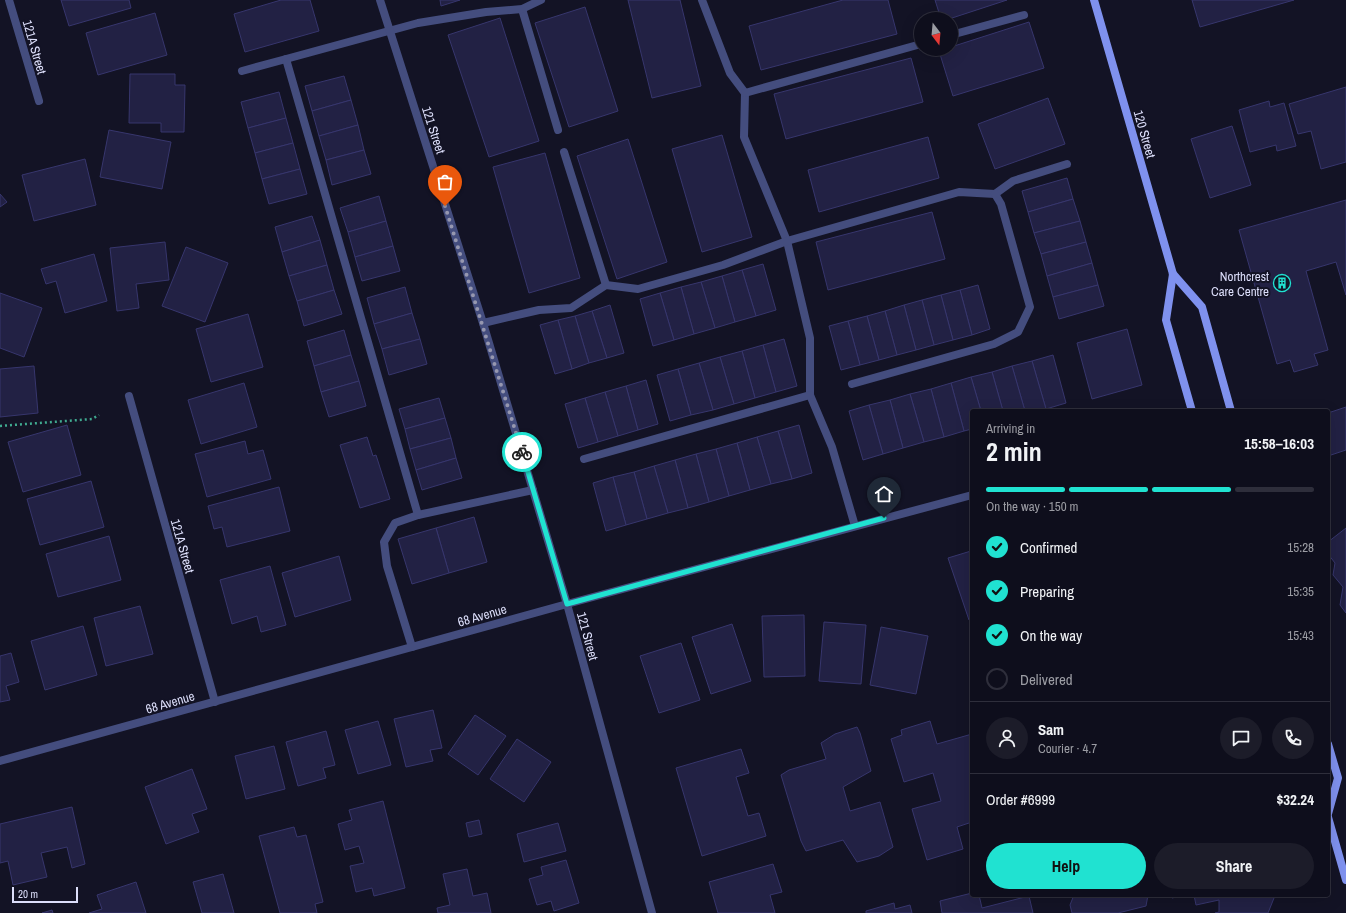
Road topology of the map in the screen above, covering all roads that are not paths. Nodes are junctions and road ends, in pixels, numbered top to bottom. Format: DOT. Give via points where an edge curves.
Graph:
graph roads {
  1 [pos="9,0"];
  2 [pos="380,0"];
  3 [pos="541,0"];
  4 [pos="702,0"];
  5 [pos="1094,0"];
  6 [pos="522,9"];
  7 [pos="1024,15"];
  8 [pos="390,30"];
  9 [pos="958,33"];
  10 [pos="914,46"];
  11 [pos="286,59"];
  12 [pos="242,71"];
  13 [pos="745,93"];
  14 [pos="38,101"];
  15 [pos="558,130"];
  16 [pos="564,152"];
  17 [pos="1067,164"];
  18 [pos="994,194"];
  19 [pos="787,241"];
  20 [pos="1173,274"];
  21 [pos="606,285"];
  22 [pos="483,323"];
  23 [pos="852,384"];
  24 [pos="810,395"];
  25 [pos="129,396"];
  26 [pos="1191,409"];
  27 [pos="1230,409"];
  28 [pos="584,459"];
  29 [pos="533,490"];
  30 [pos="970,496"];
  31 [pos="418,515"];
  32 [pos="855,526"];
  33 [pos="567,604"];
  34 [pos="412,647"];
  35 [pos="215,702"];
  36 [pos="1330,751"];
  37 [pos="0,761"];
  38 [pos="1330,807"];
  39 [pos="1330,824"];
  40 [pos="1346,880"];
  41 [pos="652,913"];
  1 -- 14 [label="street, 121A Street"];
  2 -- 8 [label="street, 121 Street"];
  3 -- 6 [label="street"];
  4 -- 13 [label="street" via="730,73"];
  5 -- 20 [label="main road, 120 Street"];
  6 -- 8 [label="street" via="486,12"];
  6 -- 15 [label="street"];
  7 -- 9 [label="street"];
  8 -- 11 [label="street"];
  8 -- 22 [label="street, 121 Street"];
  10 -- 13 [label="street"];
  11 -- 12 [label="street"];
  11 -- 31 [label="street"];
  13 -- 19 [label="street" via="744,137"];
  16 -- 21 [label="street"];
  17 -- 18 [label="street" via="1013,181"];
  18 -- 19 [label="street" via="959,192"];
  18 -- 23 [label="street" via="1001,204 1030,307 1018,332 994,344"];
  19 -- 21 [label="street" via="723,265 638,289"];
  19 -- 24 [label="street" via="810,338"];
  20 -- 26 [label="main road, 120 Street" via="1166,320"];
  20 -- 27 [label="main road, 120 Street" via="1202,307"];
  21 -- 22 [label="street" via="571,308 539,310"];
  22 -- 29 [label="street, 121 Street"];
  24 -- 28 [label="street"];
  24 -- 32 [label="street" via="832,447"];
  25 -- 35 [label="street, 121A Street"];
  29 -- 31 [label="street"];
  29 -- 33 [label="street, 121 Street"];
  30 -- 32 [label="street, 68 Avenue"];
  31 -- 34 [label="street" via="395,523 384,542 387,566"];
  32 -- 33 [label="street, 68 Avenue"];
  33 -- 34 [label="street, 68 Avenue"];
  33 -- 41 [label="street, 121 Street"];
  34 -- 35 [label="street, 68 Avenue"];
  35 -- 37 [label="street, 68 Avenue"];
  36 -- 38 [label="main road" via="1338,778"];
  39 -- 40 [label="main road"];
}
